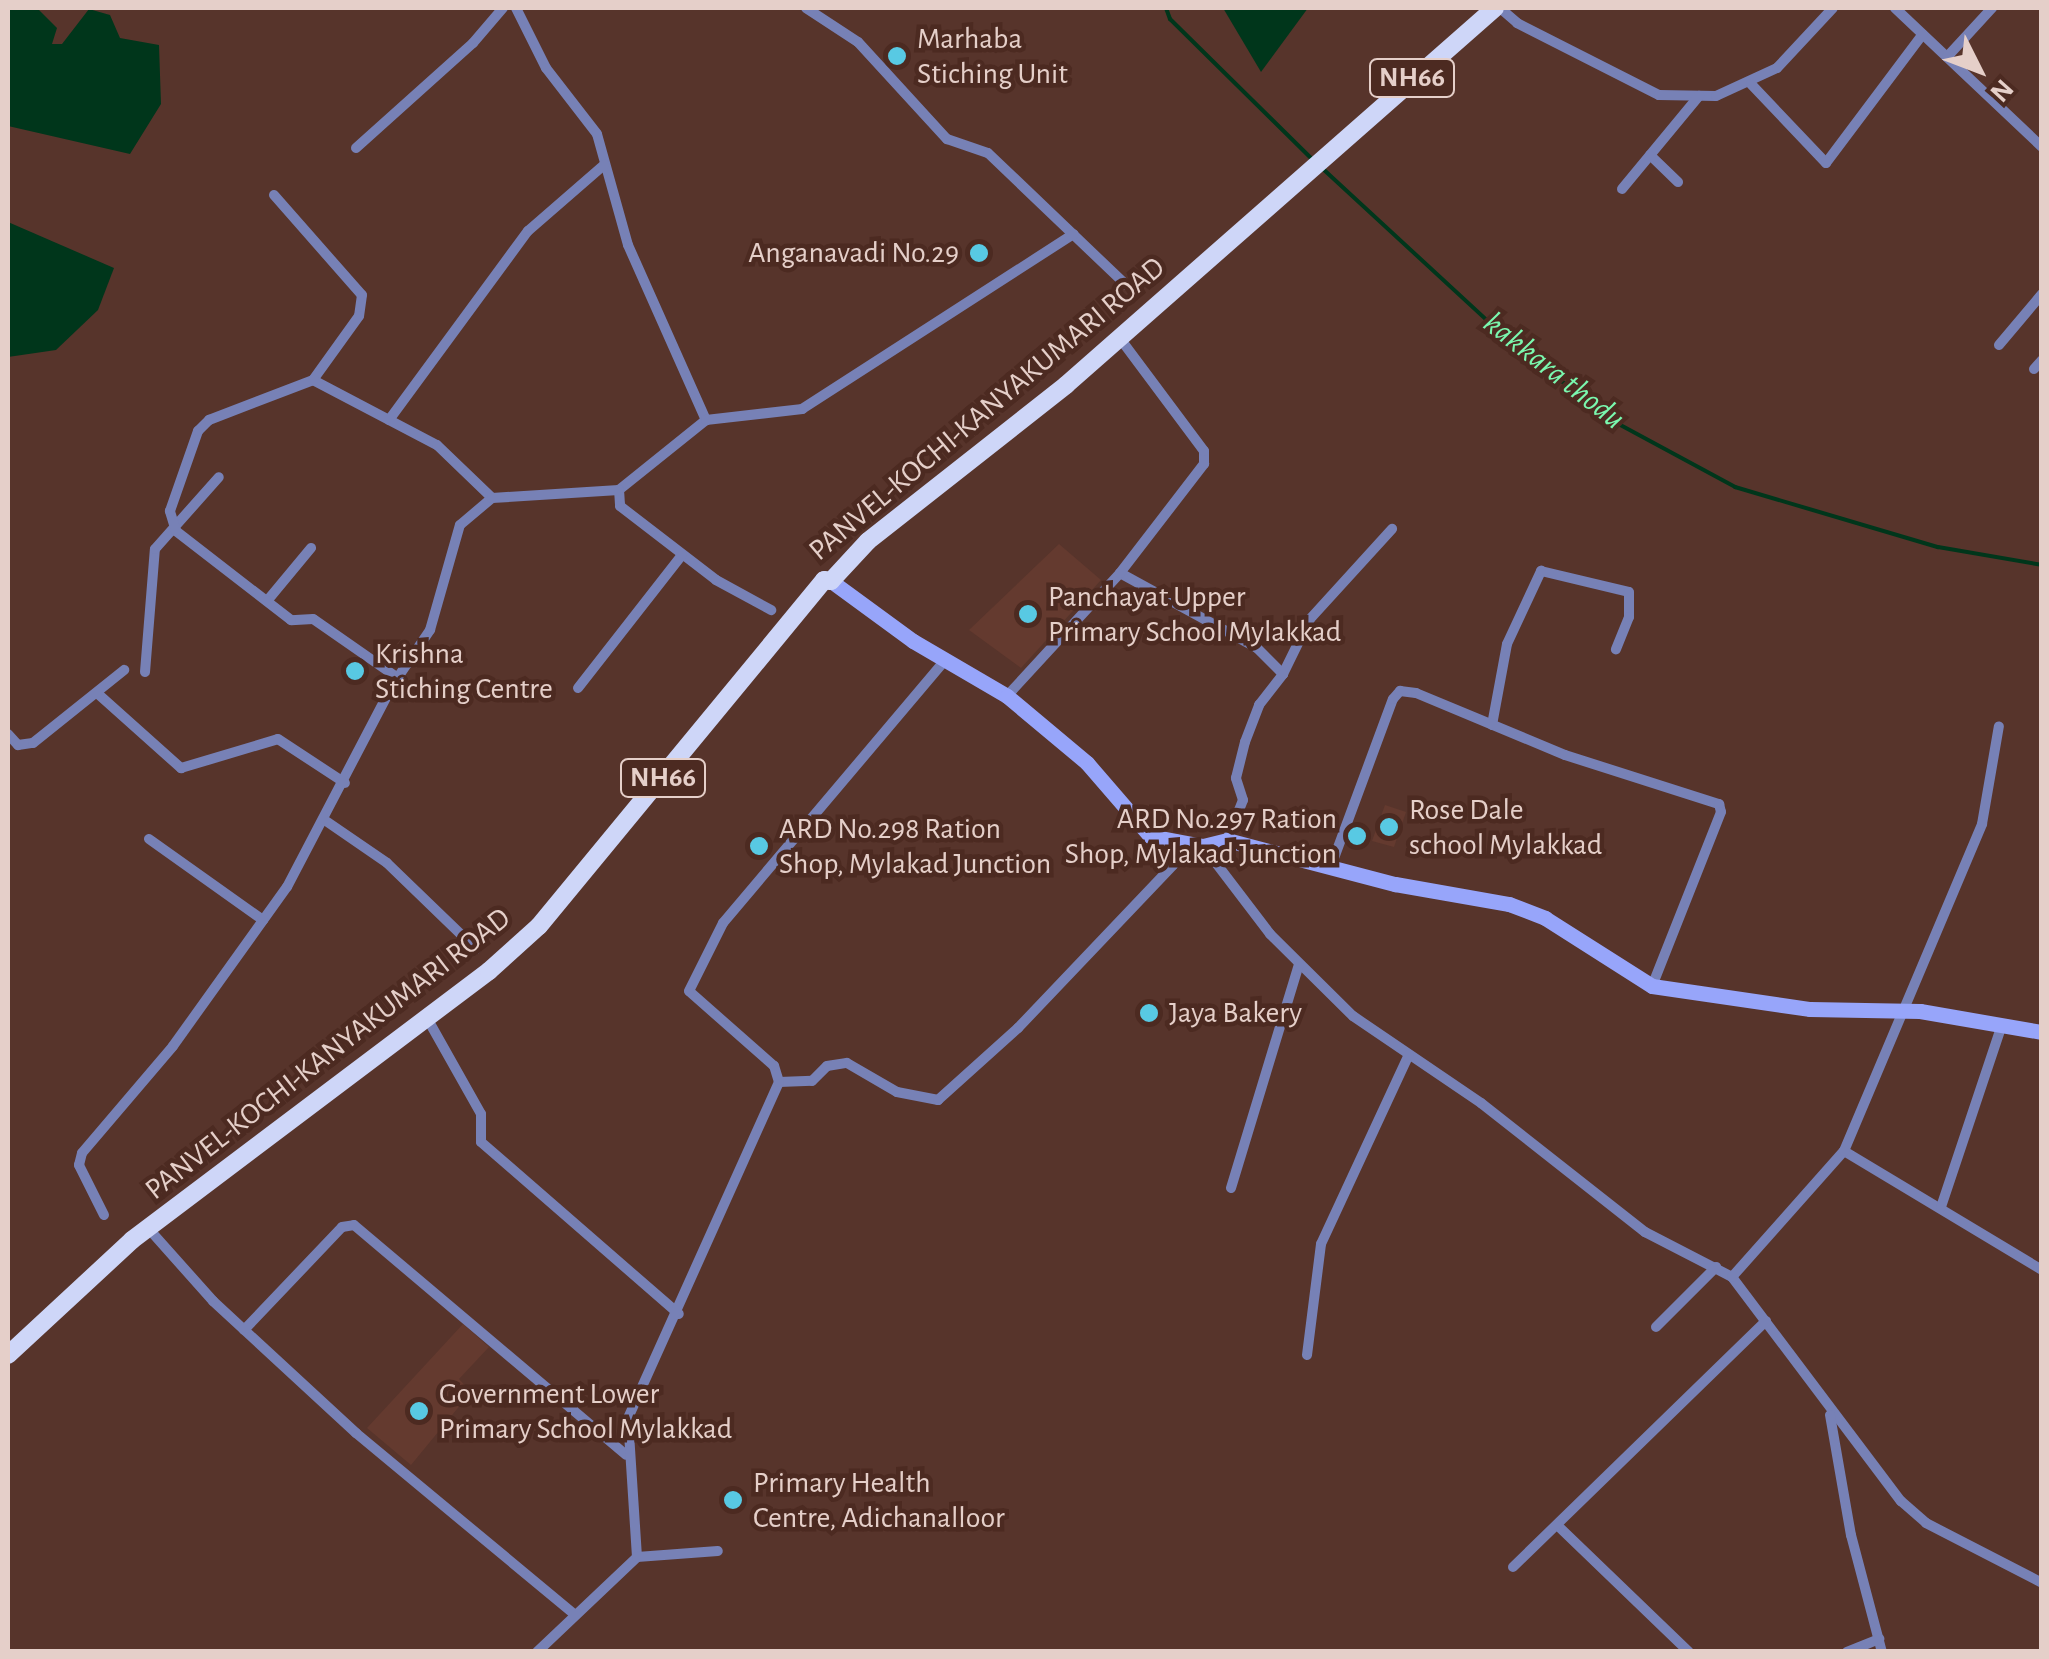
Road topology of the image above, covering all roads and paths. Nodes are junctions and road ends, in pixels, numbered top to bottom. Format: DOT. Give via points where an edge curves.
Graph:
graph roads {
  1 [pos="503,8"];
  2 [pos="516,8"];
  3 [pos="806,8"];
  4 [pos="1498,8"];
  5 [pos="1833,8"];
  6 [pos="1896,8"];
  7 [pos="1992,8"];
  8 [pos="1923,34"];
  9 [pos="1947,56"];
  10 [pos="1751,84"];
  11 [pos="1698,96"];
  12 [pos="2042,147"];
  13 [pos="356,148"];
  14 [pos="1650,156"];
  15 [pos="604,165"];
  16 [pos="1678,182"];
  17 [pos="1622,190"];
  18 [pos="274,196"];
  19 [pos="1074,234"];
  20 [pos="1126,285"];
  21 [pos="2042,294"];
  22 [pos="1119,337"];
  23 [pos="1999,345"];
  24 [pos="313,380"];
  25 [pos="389,420"];
  26 [pos="706,420"];
  27 [pos="219,476"];
  28 [pos="619,490"];
  29 [pos="492,498"];
  30 [pos="1392,530"];
  31 [pos="176,531"];
  32 [pos="311,548"];
  33 [pos="682,555"];
  34 [pos="1120,574"];
  35 [pos="832,581"];
  36 [pos="267,602"];
  37 [pos="771,610"];
  38 [pos="1616,650"];
  39 [pos="945,660"];
  40 [pos="124,670"];
  41 [pos="145,672"];
  42 [pos="1283,674"];
  43 [pos="398,678"];
  44 [pos="578,688"];
  45 [pos="97,694"];
  46 [pos="1007,696"];
  47 [pos="1492,725"];
  48 [pos="1999,726"];
  49 [pos="8,734"];
  50 [pos="344,782"];
  51 [pos="326,821"];
  52 [pos="149,839"];
  53 [pos="1176,840"];
  54 [pos="1227,840"];
  55 [pos="1203,846"];
  56 [pos="1330,869"];
  57 [pos="263,920"];
  58 [pos="476,949"];
  59 [pos="1299,964"];
  60 [pos="1652,986"];
  61 [pos="1903,1011"];
  62 [pos="427,1018"];
  63 [pos="2002,1025"];
  64 [pos="2042,1032"];
  65 [pos="1410,1054"];
  66 [pos="779,1082"];
  67 [pos="1844,1152"];
  68 [pos="1231,1188"];
  69 [pos="1941,1207"];
  70 [pos="104,1215"];
  71 [pos="148,1228"];
  72 [pos="1716,1267"];
  73 [pos="2042,1270"];
  74 [pos="1732,1277"];
  75 [pos="679,1314"];
  76 [pos="1766,1320"];
  77 [pos="1656,1327"];
  78 [pos="244,1330"];
  79 [pos="1306,1355"];
  80 [pos="8,1356"];
  81 [pos="1830,1414"];
  82 [pos="626,1455"];
  83 [pos="1557,1525"];
  84 [pos="718,1552"];
  85 [pos="637,1558"];
  86 [pos="1513,1567"];
  87 [pos="2042,1583"];
  88 [pos="574,1614"];
  89 [pos="1879,1639"];
  90 [pos="537,1652"];
  91 [pos="1689,1652"];
  92 [pos="1848,1652"];
  93 [pos="1882,1652"];
  1 -- 13 [label="street"];
  2 -- 15 [label="street" via="546,68 590,120"];
  3 -- 19 [label="street" via="858,42 947,140 988,153"];
  4 -- 11 [label="street" via="1660,95"];
  4 -- 22 [label="highway, PANVEL-KOCHI-KANYAKUMARI ROAD / NH66"];
  5 -- 10 [label="street" via="1801,50"];
  6 -- 8 [label="street"];
  7 -- 9 [label="street"];
  8 -- 9 [label="street"];
  8 -- 10 [label="street" via="1826,163"];
  9 -- 12 [label="street"];
  10 -- 11 [label="street"];
  11 -- 14 [label="street"];
  14 -- 16 [label="street"];
  14 -- 17 [label="street"];
  15 -- 25 [label="street" via="528,231"];
  15 -- 26 [label="street" via="628,245"];
  18 -- 24 [label="street" via="362,295 360,316"];
  19 -- 20 [label="street"];
  19 -- 26 [label="street" via="802,408"];
  21 -- 23 [label="street"];
  22 -- 34 [label="street" via="1206,455"];
  22 -- 35 [label="highway, PANVEL-KOCHI-KANYAKUMARI ROAD / NH66" via="868,541"];
  24 -- 25 [label="street"];
  24 -- 31 [label="street" via="204,422 170,511"];
  25 -- 29 [label="street" via="448,453"];
  26 -- 28 [label="street"];
  27 -- 31 [label="street"];
  28 -- 29 [label="street"];
  28 -- 33 [label="street" via="622,510"];
  29 -- 43 [label="street" via="457,531 440,604"];
  30 -- 42 [label="street" via="1310,618"];
  31 -- 36 [label="street"];
  31 -- 41 [label="street" via="155,549"];
  32 -- 36 [label="street"];
  33 -- 37 [label="street"];
  33 -- 44 [label="street"];
  34 -- 42 [label="street" via="1257,648"];
  34 -- 46 [label="street"];
  35 -- 39 [label="main road"];
  35 -- 62 [label="highway, PANVEL-KOCHI-KANYAKUMARI ROAD / NH66" via="824,580 539,926"];
  36 -- 43 [label="street" via="291,620 313,619"];
  38 -- 47 [label="street" via="1629,617 1629,592 1541,571 1507,644"];
  39 -- 46 [label="main road"];
  39 -- 66 [label="street" via="723,922 690,991 774,1066"];
  40 -- 45 [label="street"];
  42 -- 54 [label="street" via="1259,705 1245,742 1236,778 1243,800"];
  43 -- 50 [label="street"];
  45 -- 49 [label="street" via="33,743 18,745"];
  45 -- 50 [label="street" via="181,768 278,739"];
  46 -- 53 [label="main road" via="1087,762 1140,831"];
  47 -- 56 [label="street" via="1400,691"];
  47 -- 60 [label="street" via="1721,808"];
  48 -- 61 [label="street" via="1982,824"];
  50 -- 51 [label="street"];
  51 -- 57 [label="street"];
  51 -- 58 [label="street" via="387,863"];
  52 -- 57 [label="street"];
  53 -- 55 [label="main road"];
  53 -- 66 [label="street" via="1173,865 1018,1028 938,1100 896,1092 847,1063 827,1066 812,1081"];
  54 -- 55 [label="main road"];
  54 -- 56 [label="main road"];
  55 -- 59 [label="street" via="1230,888"];
  56 -- 60 [label="main road" via="1509,904 1544,918"];
  57 -- 70 [label="street" via="173,1046 82,1153 80,1164"];
  59 -- 65 [label="street" via="1354,1016"];
  59 -- 68 [label="street"];
  60 -- 61 [label="main road" via="1810,1009"];
  61 -- 63 [label="main road"];
  61 -- 67 [label="street"];
  62 -- 71 [label="highway, PANVEL-KOCHI-KANYAKUMARI ROAD / NH66"];
  62 -- 75 [label="street" via="481,1114 481,1142"];
  63 -- 64 [label="main road"];
  63 -- 69 [label="street"];
  65 -- 72 [label="street" via="1645,1232"];
  65 -- 79 [label="street" via="1320,1244"];
  66 -- 75 [label="street"];
  67 -- 69 [label="street"];
  67 -- 74 [label="street"];
  69 -- 73 [label="street"];
  71 -- 78 [label="street"];
  71 -- 80 [label="highway, PANVEL-KOCHI-KANYAKUMARI ROAD / NH66"];
  72 -- 74 [label="street"];
  72 -- 77 [label="street"];
  74 -- 76 [label="street"];
  75 -- 82 [label="street" via="638,1387"];
  76 -- 81 [label="street"];
  76 -- 83 [label="street"];
  78 -- 82 [label="street" via="342,1227 354,1224"];
  78 -- 88 [label="street" via="356,1433"];
  81 -- 87 [label="street" via="1926,1523"];
  81 -- 89 [label="street" via="1851,1536"];
  82 -- 85 [label="street"];
  83 -- 86 [label="street"];
  83 -- 91 [label="street"];
  84 -- 85 [label="street"];
  85 -- 88 [label="street"];
  88 -- 90 [label="street"];
  89 -- 92 [label="street"];
  89 -- 93 [label="street"];
}
